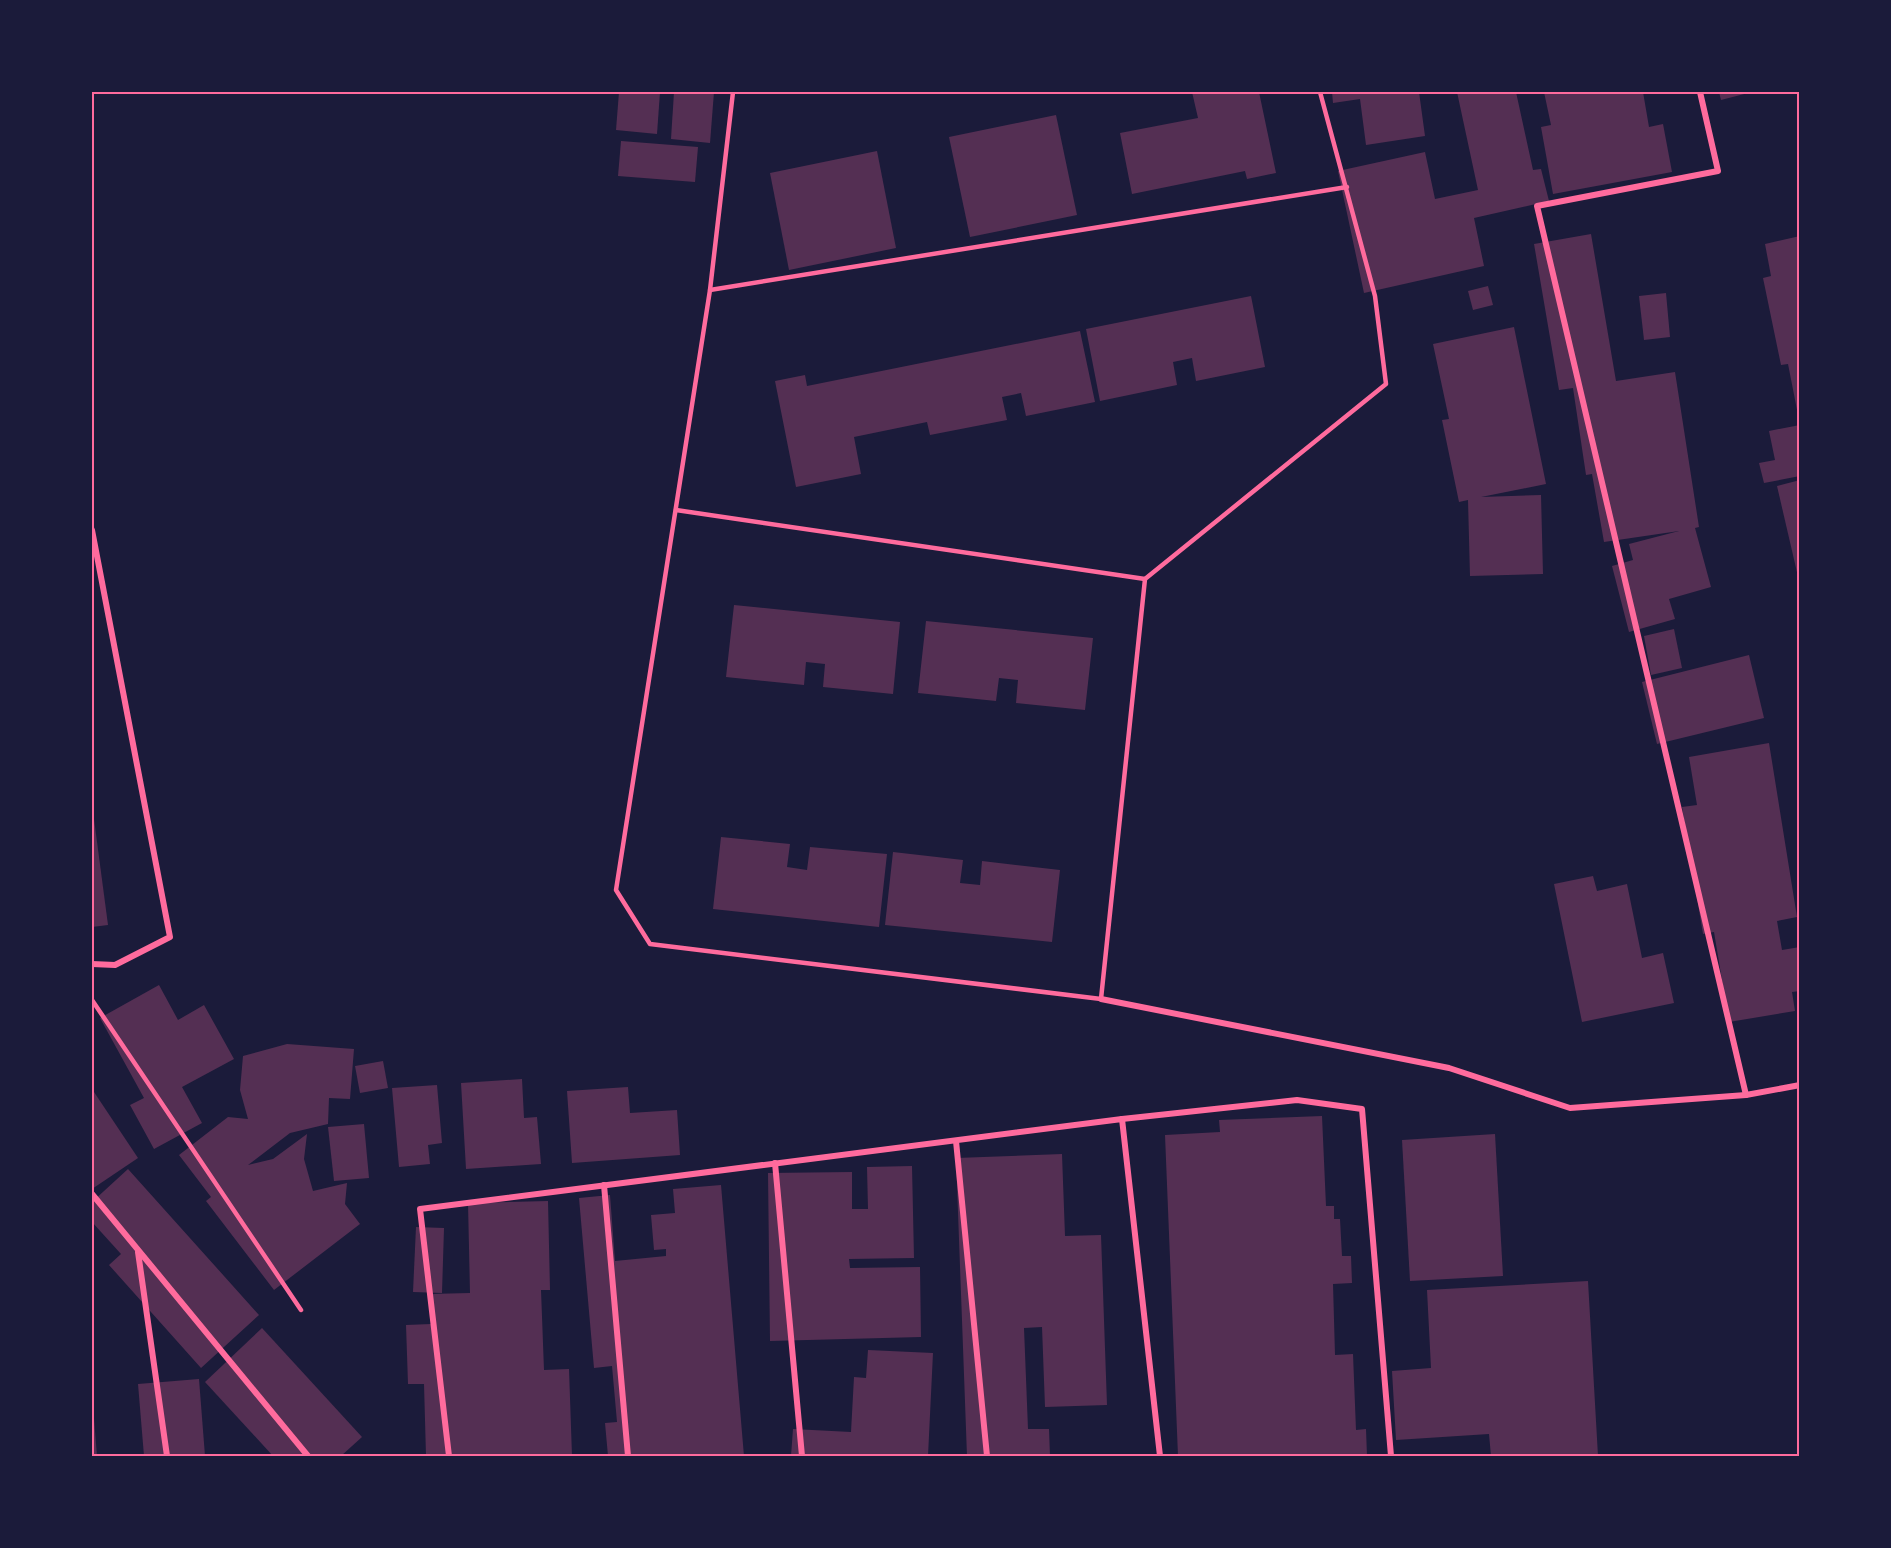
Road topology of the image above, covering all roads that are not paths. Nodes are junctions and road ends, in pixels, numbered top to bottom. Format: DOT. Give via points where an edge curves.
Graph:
graph roads {
  1 [pos="733,92"];
  2 [pos="1320,92"];
  3 [pos="1700,92"];
  4 [pos="1347,187"];
  5 [pos="710,290"];
  6 [pos="676,510"];
  7 [pos="92,530"];
  8 [pos="1144,579"];
  9 [pos="92,964"];
  10 [pos="1101,999"];
  11 [pos="92,1000"];
  12 [pos="1800,1085"];
  13 [pos="1746,1095"];
  14 [pos="1122,1119"];
  15 [pos="956,1141"];
  16 [pos="775,1163"];
  17 [pos="604,1185"];
  18 [pos="92,1194"];
  19 [pos="138,1251"];
  20 [pos="301,1310"];
  21 [pos="167,1456"];
  22 [pos="308,1456"];
  23 [pos="449,1456"];
  24 [pos="628,1456"];
  25 [pos="802,1456"];
  26 [pos="987,1456"];
  27 [pos="1160,1456"];
  28 [pos="1391,1456"];
  1 -- 5 [label="lane"];
  2 -- 4 [label="lane"];
  3 -- 13 [label="street" via="1718,171 1537,206"];
  4 -- 5 [label="lane"];
  4 -- 8 [label="lane" via="1375,296 1386,384"];
  5 -- 6 [label="lane"];
  6 -- 8 [label="lane"];
  6 -- 10 [label="lane" via="616,890 650,944"];
  7 -- 9 [label="street" via="170,937 116,965"];
  8 -- 10 [label="lane"];
  10 -- 13 [label="street" via="1449,1068 1570,1108"];
  11 -- 20 [label="lane"];
  12 -- 13 [label="street"];
  14 -- 15 [label="street"];
  14 -- 27 [label="street"];
  14 -- 28 [label="street" via="1297,1100 1362,1109"];
  15 -- 16 [label="street"];
  15 -- 26 [label="street"];
  16 -- 17 [label="street"];
  16 -- 25 [label="street"];
  17 -- 23 [label="street" via="420,1209"];
  17 -- 24 [label="street"];
  18 -- 19 [label="street"];
  19 -- 21 [label="street"];
  19 -- 22 [label="street"];
}
